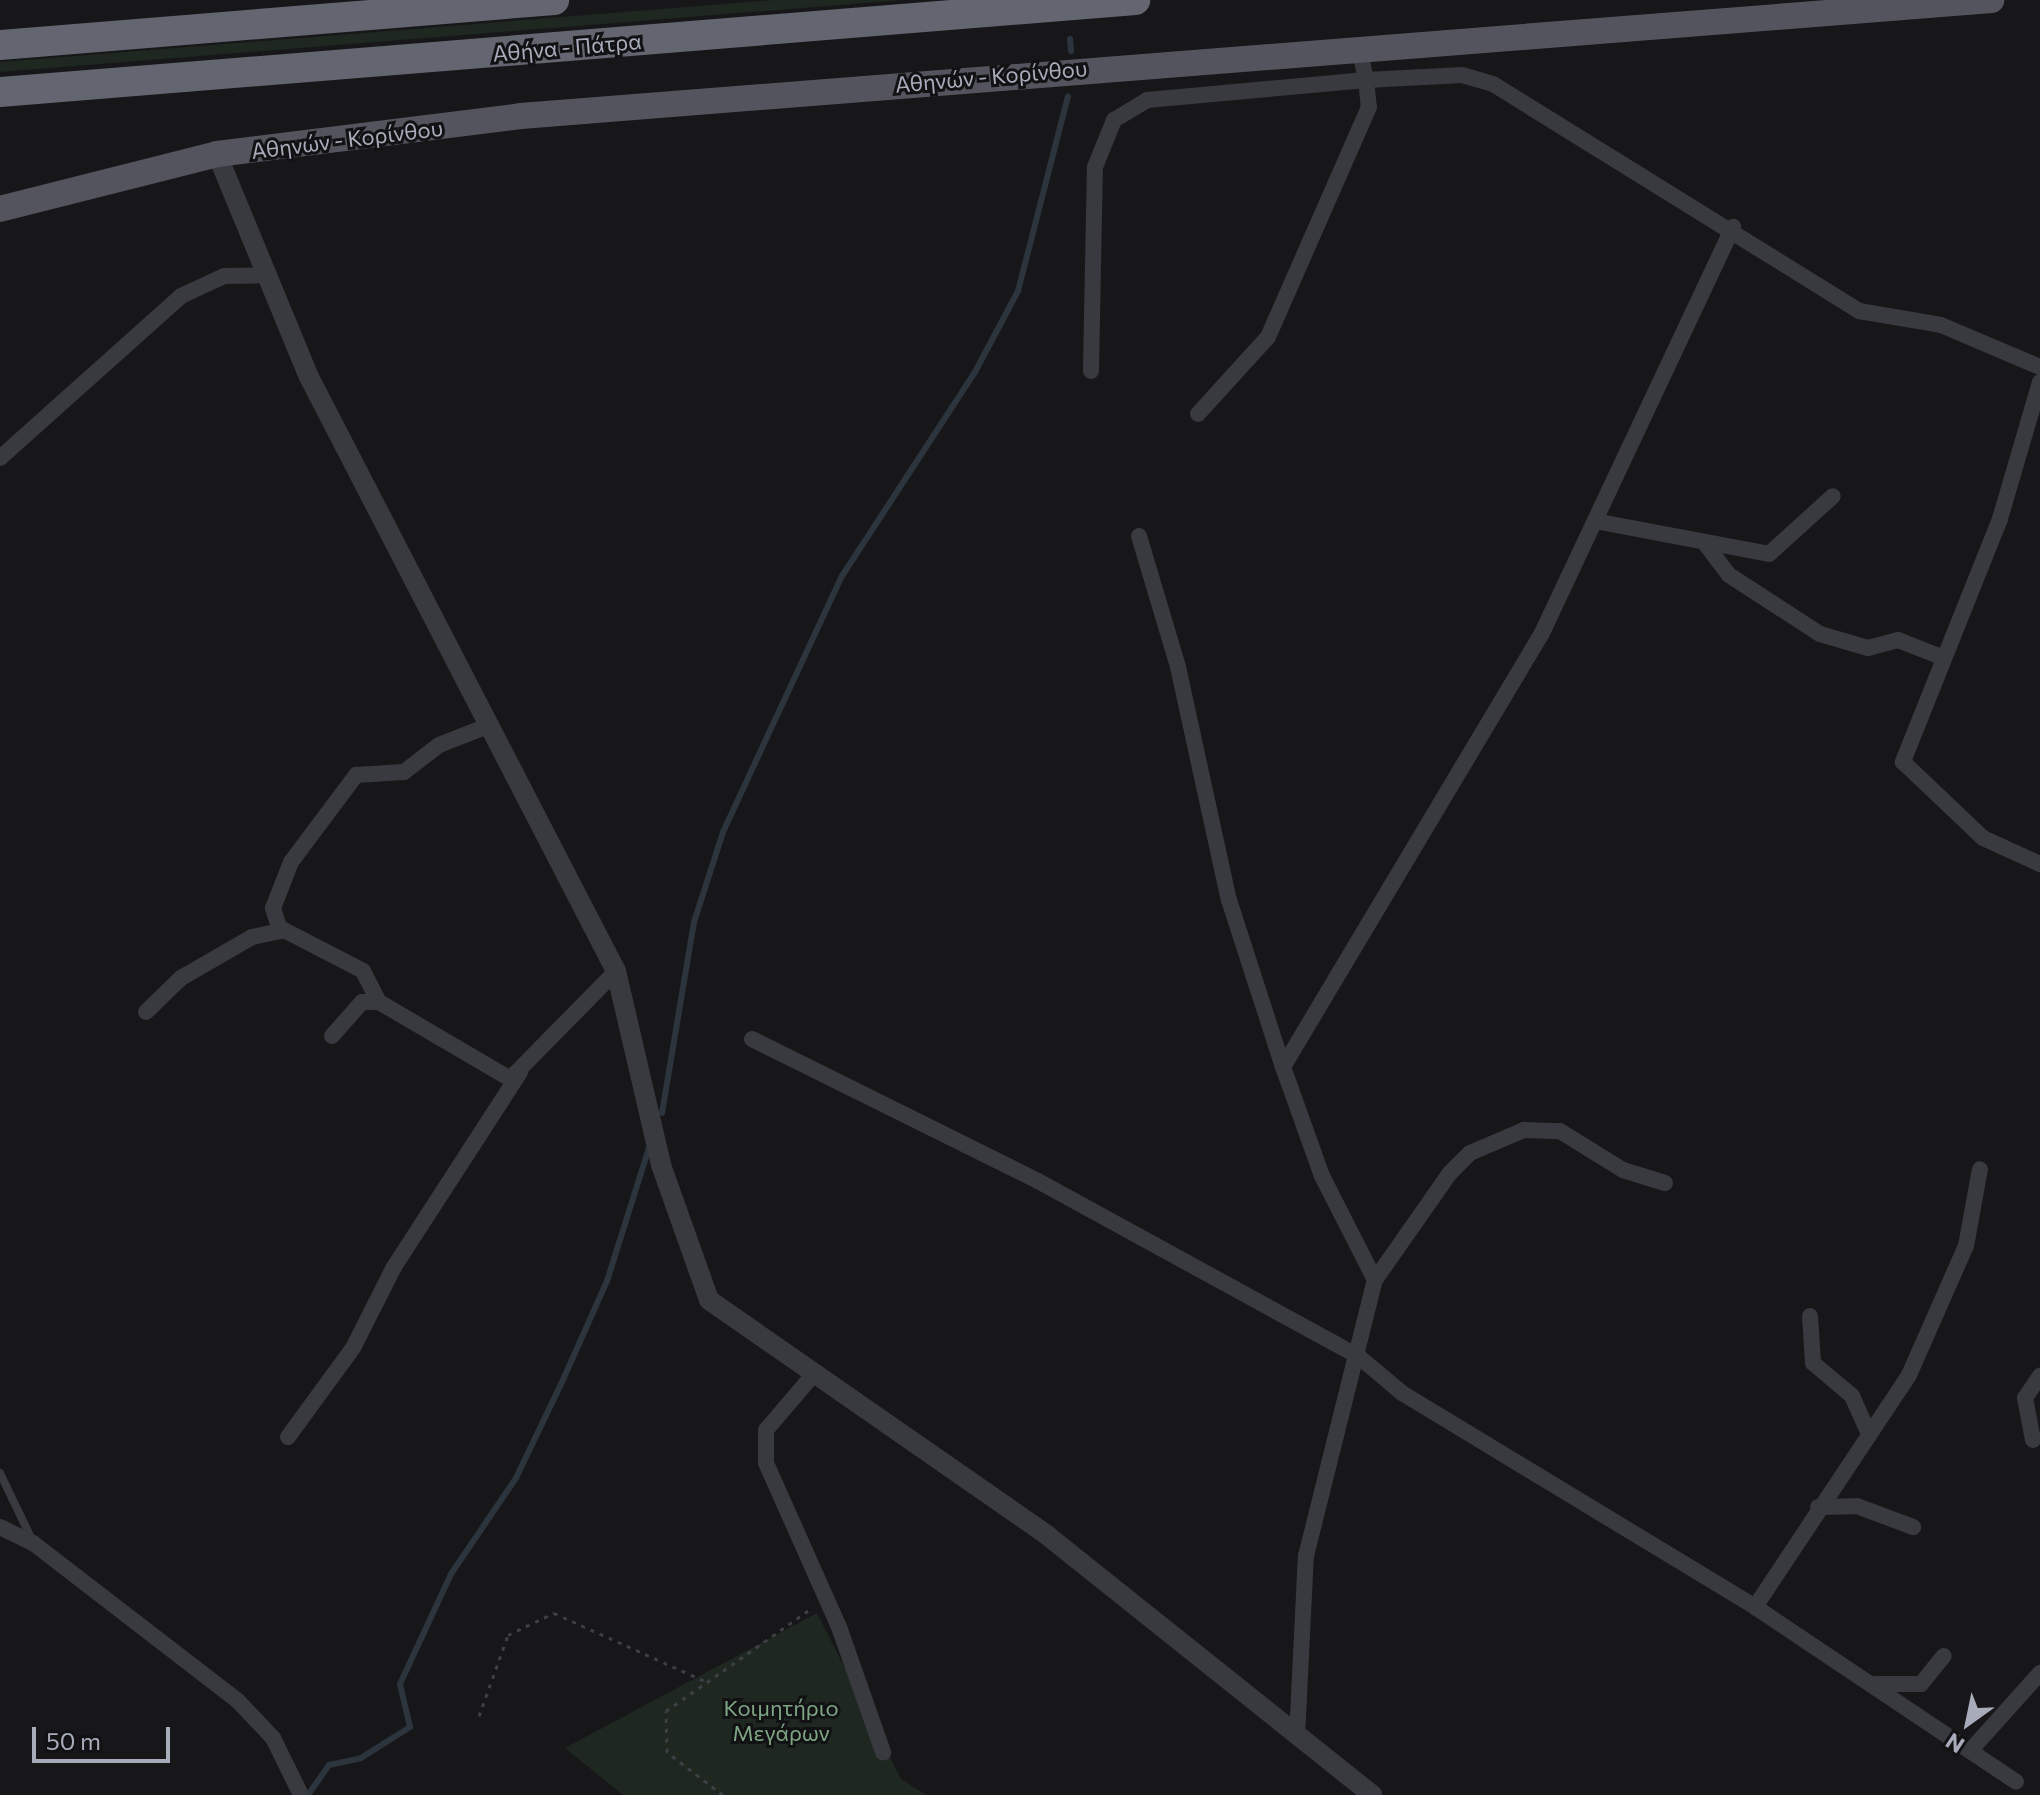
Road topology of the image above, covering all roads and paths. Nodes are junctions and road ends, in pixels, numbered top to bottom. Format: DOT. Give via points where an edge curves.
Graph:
graph roads {
  1 [pos="554,0"];
  2 [pos="1135,0"];
  3 [pos="1991,0"];
  4 [pos="9,41"];
  5 [pos="1359,45"];
  6 [pos="1366,80"];
  7 [pos="0,92"];
  8 [pos="217,154"];
  9 [pos="0,209"];
  10 [pos="1733,227"];
  11 [pos="263,275"];
  12 [pos="2040,367"];
  13 [pos="1091,371"];
  14 [pos="2040,382"];
  15 [pos="1198,414"];
  16 [pos="0,458"];
  17 [pos="1833,496"];
  18 [pos="1600,522"];
  19 [pos="1139,536"];
  20 [pos="1704,542"];
  21 [pos="1944,658"];
  22 [pos="490,725"];
  23 [pos="2040,864"];
  24 [pos="280,930"];
  25 [pos="616,971"];
  26 [pos="379,1002"];
  27 [pos="146,1012"];
  28 [pos="332,1036"];
  29 [pos="752,1039"];
  30 [pos="1283,1067"];
  31 [pos="520,1072"];
  32 [pos="1980,1169"];
  33 [pos="1665,1183"];
  34 [pos="1375,1280"];
  35 [pos="1810,1316"];
  36 [pos="1358,1356"];
  37 [pos="813,1375"];
  38 [pos="2040,1376"];
  39 [pos="1867,1430"];
  40 [pos="288,1437"];
  41 [pos="2033,1440"];
  42 [pos="0,1473"];
  43 [pos="1818,1507"];
  44 [pos="0,1527"];
  45 [pos="1913,1527"];
  46 [pos="33,1543"];
  47 [pos="825,1595"];
  48 [pos="1755,1607"];
  49 [pos="1944,1656"];
  50 [pos="2040,1673"];
  51 [pos="1863,1679"];
  52 [pos="709,1683"];
  53 [pos="479,1716"];
  54 [pos="1297,1737"];
  55 [pos="1970,1751"];
  56 [pos="883,1752"];
  57 [pos="2016,1782"];
  58 [pos="301,1795"];
  59 [pos="723,1795"];
  60 [pos="1372,1795"];
  1 -- 4 [label="highway"];
  2 -- 7 [label="highway, Αθήνα - Πάτρα"];
  3 -- 5 [label="main road, Αθηνών - Κορίνθου"];
  5 -- 6 [label="street"];
  5 -- 8 [label="main road, Αθηνών - Κορίνθου" via="521,116"];
  6 -- 10 [label="street" via="1480,79"];
  6 -- 13 [label="street" via="1147,100 1114,120 1095,167"];
  6 -- 15 [label="street" via="1369,107 1268,337"];
  8 -- 9 [label="main road, Αθηνών - Κορίνθου"];
  8 -- 11 [label="street"];
  10 -- 12 [label="street" via="1859,311 1941,325"];
  10 -- 18 [label="street"];
  11 -- 16 [label="street" via="224,276 181,296"];
  11 -- 22 [label="street"];
  14 -- 21 [label="street" via="2000,519"];
  17 -- 20 [label="street" via="1779,551"];
  18 -- 20 [label="street"];
  18 -- 30 [label="street" via="1476,751"];
  19 -- 30 [label="street" via="1178,667 1229,900"];
  20 -- 21 [label="street" via="1729,575 1820,634 1868,648 1898,640"];
  21 -- 23 [label="street" via="1904,747 1905,770 1964,812 1983,838"];
  22 -- 24 [label="street" via="439,745 404,772 356,775 291,862 273,908"];
  22 -- 25 [label="street"];
  24 -- 26 [label="street" via="363,971"];
  24 -- 27 [label="street" via="252,937 181,978"];
  25 -- 31 [label="street"];
  25 -- 37 [label="street" via="661,1165 709,1300"];
  26 -- 28 [label="street" via="362,1002"];
  26 -- 31 [label="street" via="497,1075 510,1079"];
  29 -- 36 [label="street" via="1038,1181"];
  30 -- 34 [label="street" via="1322,1176"];
  31 -- 40 [label="street" via="394,1267 353,1348"];
  32 -- 39 [label="street" via="1966,1246 1926,1340"];
  33 -- 34 [label="street" via="1623,1170 1560,1131 1524,1130 1470,1153 1450,1173"];
  34 -- 36 [label="street"];
  35 -- 39 [label="street" via="1813,1363 1852,1396"];
  36 -- 48 [label="street" via="1402,1393"];
  36 -- 54 [label="street" via="1321,1476 1306,1556"];
  37 -- 47 [label="street" via="766,1430 764,1442"];
  37 -- 54 [label="street" via="1072,1554"];
  38 -- 41 [label="street" via="2025,1398"];
  39 -- 43 [label="street"];
  42 -- 46 [label="lane"];
  43 -- 45 [label="street" via="1857,1506"];
  43 -- 48 [label="street"];
  44 -- 46 [label="street"];
  46 -- 58 [label="street" via="237,1700 273,1738"];
  47 -- 52 [label="path" via="791,1629"];
  47 -- 56 [label="street"];
  48 -- 51 [label="street"];
  49 -- 51 [label="street" via="1921,1684 1896,1688"];
  50 -- 55 [label="street"];
  51 -- 55 [label="street"];
  52 -- 53 [label="path" via="587,1621 554,1613 508,1635"];
  52 -- 59 [label="path" via="666,1711 662,1739 676,1763"];
  54 -- 60 [label="street"];
  55 -- 57 [label="street"];
}
